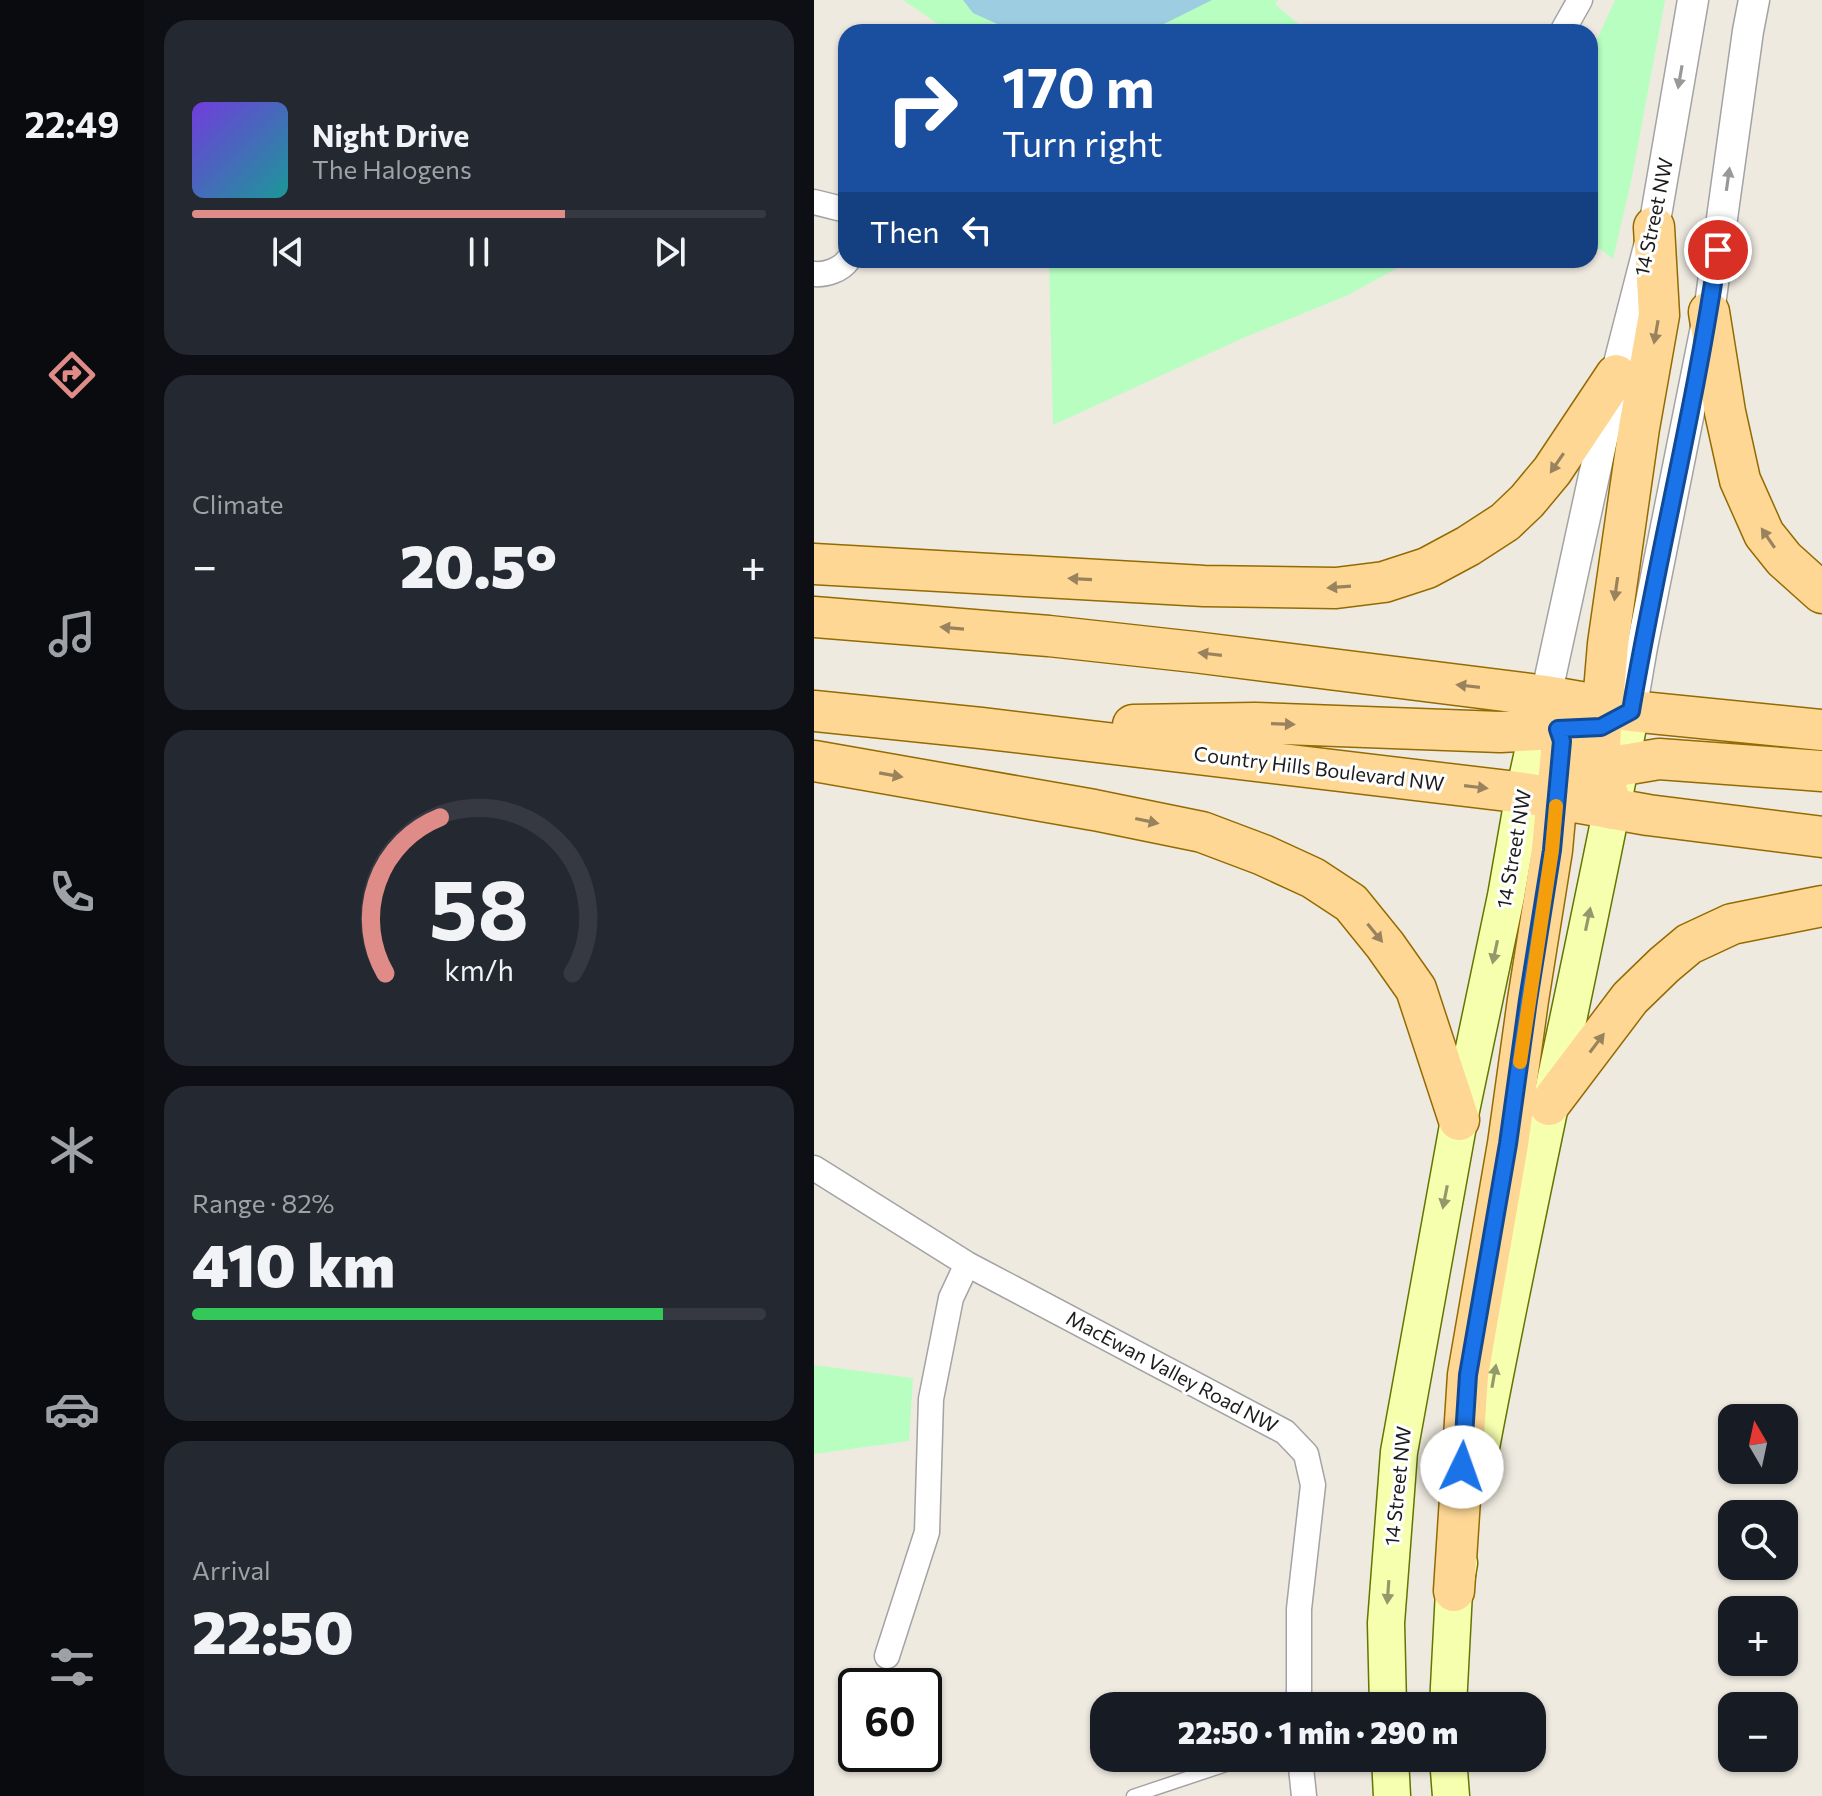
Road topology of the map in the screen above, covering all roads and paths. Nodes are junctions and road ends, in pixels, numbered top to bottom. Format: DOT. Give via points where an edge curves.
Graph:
graph roads {
  1 [pos="1580,0"];
  2 [pos="1693,0"];
  3 [pos="1754,0"];
  4 [pos="1566,24"];
  5 [pos="814,202"];
  6 [pos="838,208"];
  7 [pos="1654,227"];
  8 [pos="839,268"];
  9 [pos="814,274"];
  10 [pos="1709,312"];
  11 [pos="1616,375"];
  12 [pos="814,564"];
  13 [pos="1822,593"];
  14 [pos="814,617"];
  15 [pos="814,711"];
  16 [pos="1612,715"];
  17 [pos="1547,718"];
  18 [pos="981,728"];
  19 [pos="1822,730"];
  20 [pos="814,761"];
  21 [pos="1610,766"];
  22 [pos="1822,771"];
  23 [pos="1547,789"];
  24 [pos="1613,809"];
  25 [pos="1822,837"];
  26 [pos="1822,906"];
  27 [pos="1549,1105"];
  28 [pos="1459,1120"];
  29 [pos="814,1168"];
  30 [pos="967,1264"];
  31 [pos="1454,1591"];
  32 [pos="887,1656"];
  33 [pos="1299,1692"];
  34 [pos="1388,1692"];
  35 [pos="1449,1692"];
  36 [pos="1205,1772"];
  37 [pos="1301,1772"];
  38 [pos="1391,1772"];
  39 [pos="1449,1772"];
  40 [pos="1133,1796"];
  41 [pos="1304,1796"];
  42 [pos="1392,1796"];
  43 [pos="1451,1796"];
  1 -- 4 [label="street"];
  2 -- 7 [label="street, 14 Street NW, one-way"];
  10 -- 3 [label="street, one-way"];
  5 -- 6 [label="street"];
  7 -- 11 [label="street, 14 Street NW"];
  7 -- 16 [label="main road, one-way" via="1659,315 1608,644"];
  8 -- 9 [label="street"];
  13 -- 10 [label="main road, one-way" via="1764,534 1740,480"];
  10 -- 16 [label="street" via="1642,647"];
  11 -- 12 [label="main road, one-way" via="1552,471 1505,522 1427,568 1384,582 1336,588 1204,586"];
  11 -- 17 [label="street, 14 Street NW"];
  17 -- 14 [label="main road, one-way" via="1210,654"];
  15 -- 18 [label="main road, Country Hills Boulevard NW"];
  16 -- 17 [label="main road"];
  16 -- 19 [label="main road"];
  16 -- 21 [label="main road"];
  18 -- 17 [label="main road, one-way" via="1255,723 1500,732"];
  17 -- 23 [label="main road" via="1562,741"];
  18 -- 23 [label="main road, Country Hills Boulevard NW, one-way"];
  20 -- 28 [label="main road, one-way" via="1202,832 1313,878 1351,903 1416,989"];
  21 -- 22 [label="main road" via="1659,759"];
  21 -- 23 [label="main road"];
  21 -- 24 [label="main road"];
  23 -- 24 [label="main road, Country Hills Boulevard NW"];
  23 -- 28 [label="main road, 14 Street NW, one-way" via="1506,896"];
  23 -- 31 [label="main road" via="1552,850 1468,1375"];
  24 -- 25 [label="main road, Country Hills Boulevard NW"];
  27 -- 24 [label="main road, one-way"];
  27 -- 26 [label="main road, one-way" via="1630,998 1689,944 1732,924"];
  31 -- 27 [label="main road, one-way"];
  28 -- 34 [label="main road, 14 Street NW, one-way" via="1399,1452 1386,1623"];
  29 -- 30 [label="street, MacEwan Valley Road NW"];
  30 -- 32 [label="street" via="951,1298 931,1399 927,1532"];
  30 -- 33 [label="street, MacEwan Valley Road NW" via="1285,1432 1306,1454 1313,1485 1299,1609"];
  31 -- 35 [label="main road"];
  36 -- 40 [label="lane"];
  37 -- 41 [label="street"];
  38 -- 42 [label="main road"];
  39 -- 43 [label="main road"];
}
